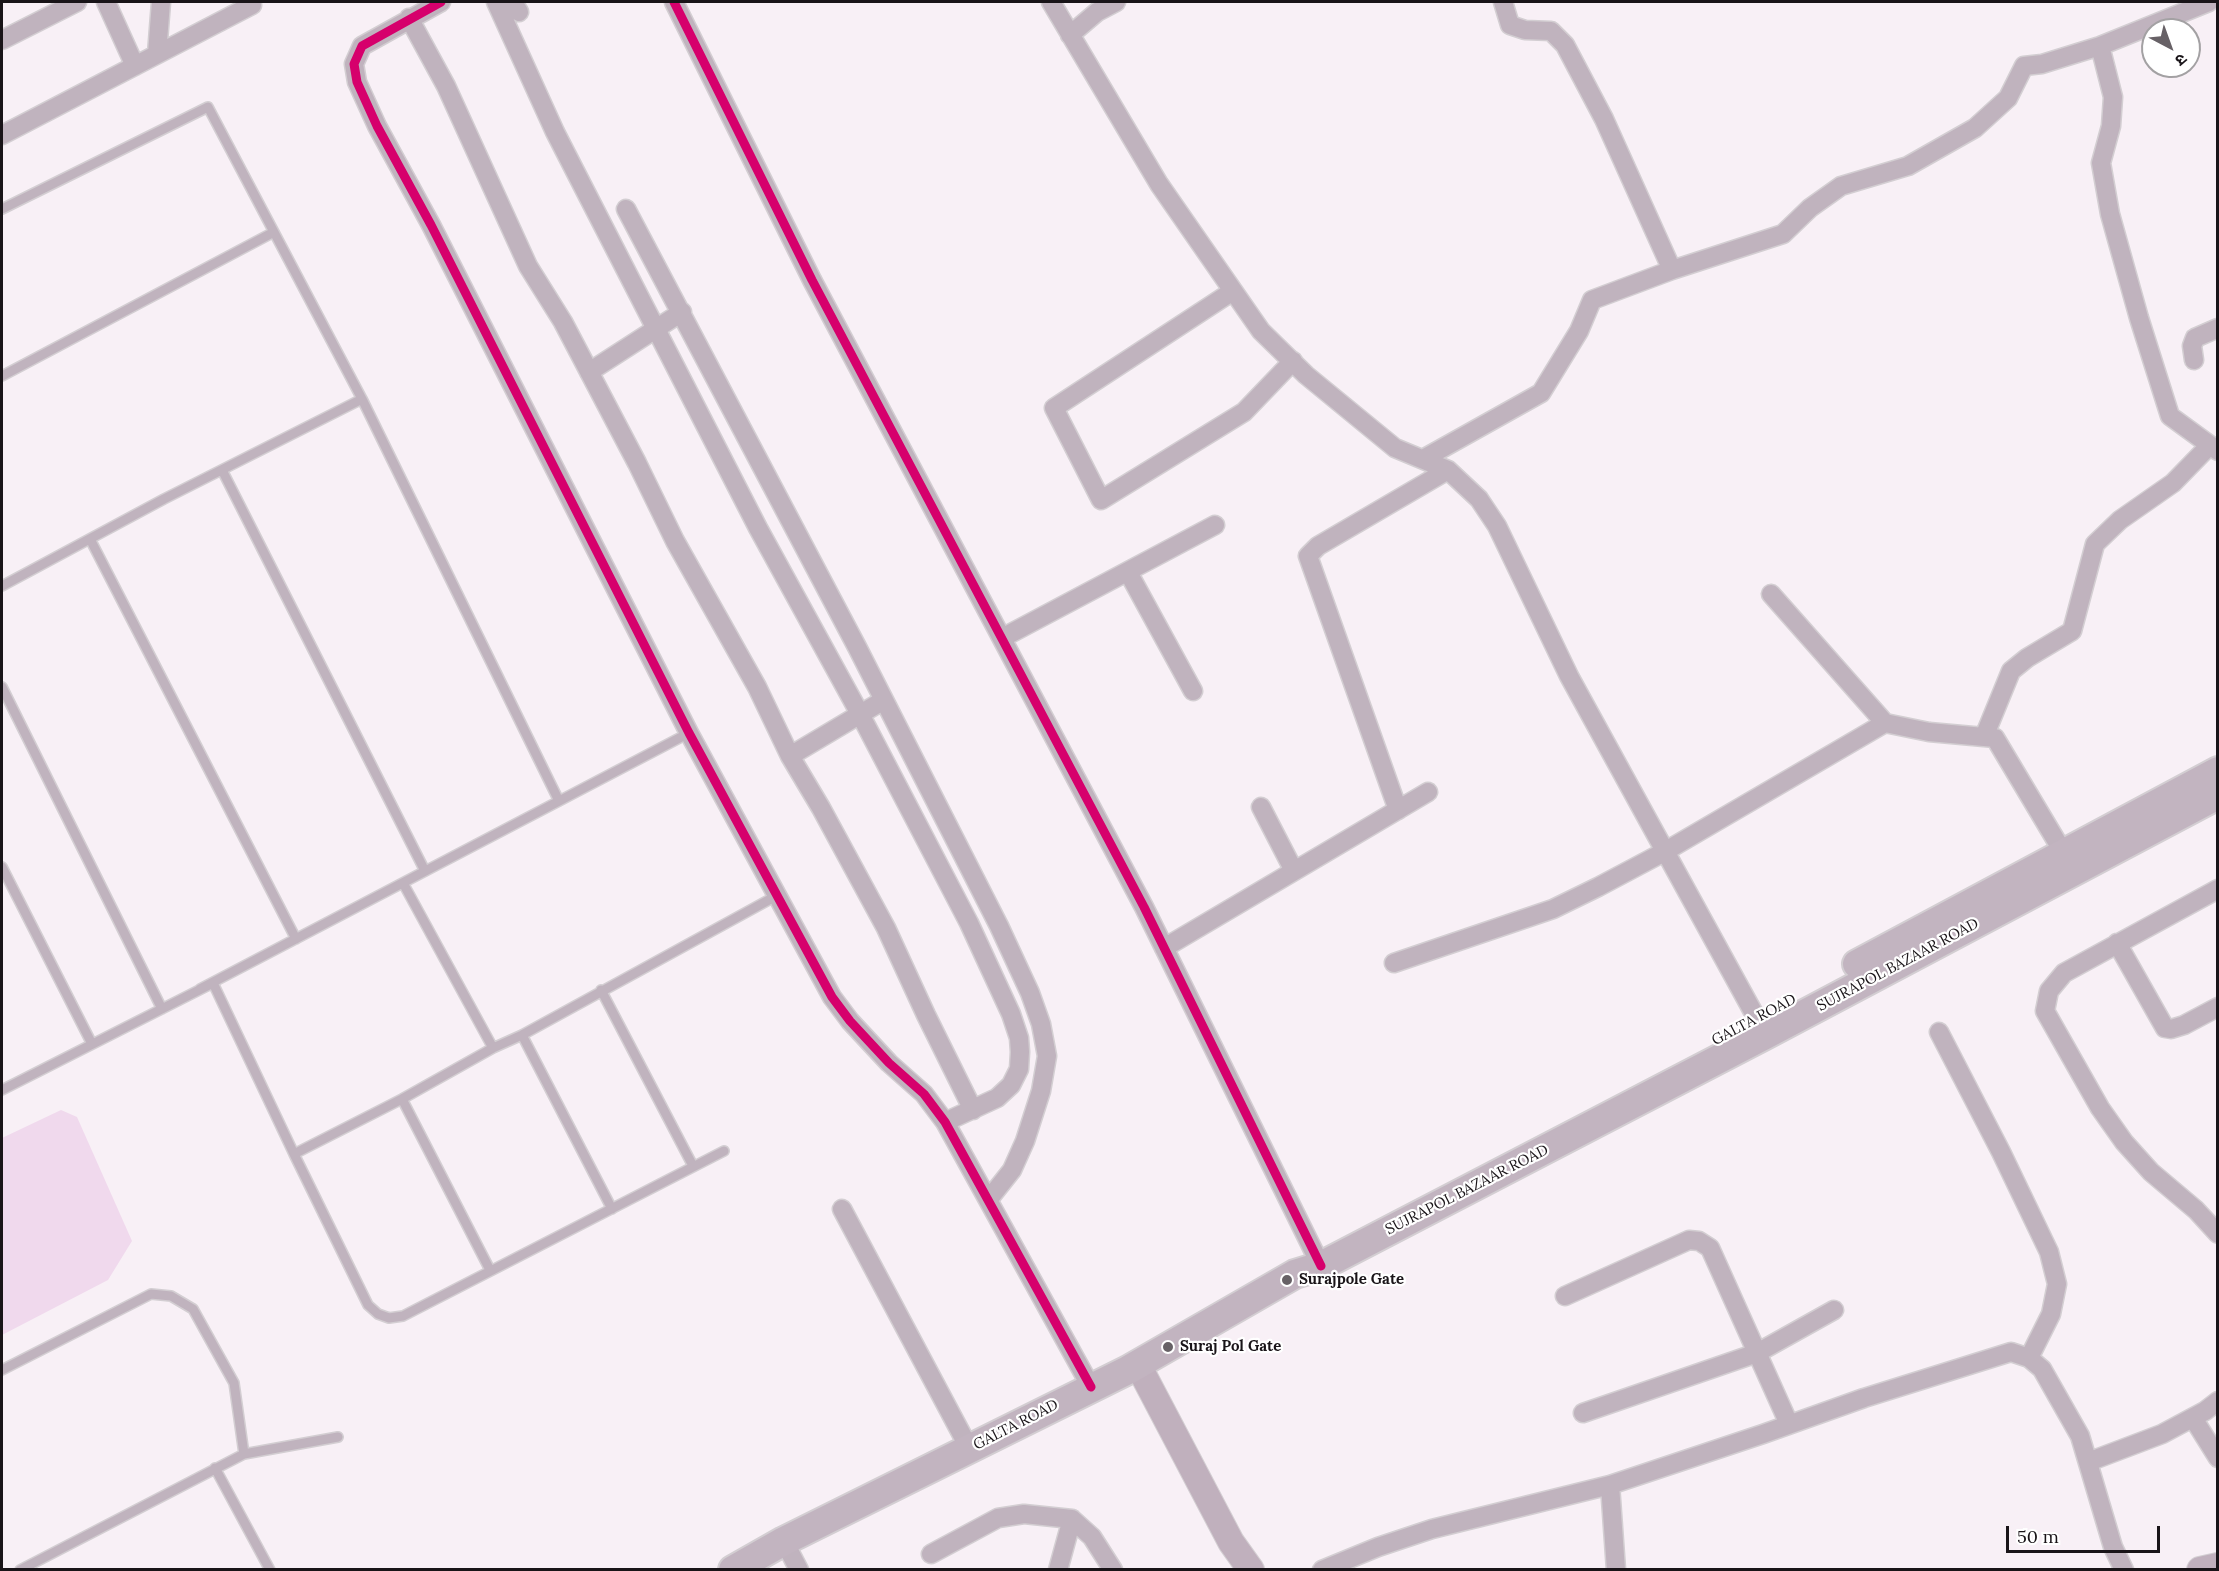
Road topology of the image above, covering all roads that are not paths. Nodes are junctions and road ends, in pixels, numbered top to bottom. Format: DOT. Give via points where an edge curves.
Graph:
graph roads {
  1 [pos="77,2"];
  2 [pos="106,2"];
  3 [pos="161,2"];
  4 [pos="251,2"];
  5 [pos="441,2"];
  6 [pos="496,2"];
  7 [pos="674,2"];
  8 [pos="1051,2"];
  9 [pos="1116,2"];
  10 [pos="1503,2"];
  11 [pos="2210,2"];
  12 [pos="410,18"];
  13 [pos="3,35"];
  14 [pos="1070,35"];
  15 [pos="2100,46"];
  16 [pos="157,54"];
  17 [pos="135,66"];
  18 [pos="2,135"];
  19 [pos="2,209"];
  20 [pos="626,209"];
  21 [pos="274,232"];
  22 [pos="1672,270"];
  23 [pos="1233,291"];
  24 [pos="669,320"];
  25 [pos="2217,328"];
  26 [pos="2194,360"];
  27 [pos="1293,361"];
  28 [pos="589,372"];
  29 [pos="2,376"];
  30 [pos="362,399"];
  31 [pos="2213,448"];
  32 [pos="1422,459"];
  33 [pos="222,470"];
  34 [pos="1448,470"];
  35 [pos="761,498"];
  36 [pos="1215,525"];
  37 [pos="90,539"];
  38 [pos="1128,572"];
  39 [pos="2,586"];
  40 [pos="1771,594"];
  41 [pos="1002,638"];
  42 [pos="2,687"];
  43 [pos="1193,691"];
  44 [pos="872,707"];
  45 [pos="1885,723"];
  46 [pos="689,733"];
  47 [pos="1984,737"];
  48 [pos="790,756"];
  49 [pos="2217,771"];
  50 [pos="1428,792"];
  51 [pos="2217,795"];
  52 [pos="559,801"];
  53 [pos="1261,807"];
  54 [pos="1398,810"];
  55 [pos="1664,852"];
  56 [pos="2063,852"];
  57 [pos="425,871"];
  58 [pos="1294,871"];
  59 [pos="3,872"];
  60 [pos="403,883"];
  61 [pos="2217,889"];
  62 [pos="776,896"];
  63 [pos="988,933"];
  64 [pos="296,939"];
  65 [pos="2117,943"];
  66 [pos="1164,948"];
  67 [pos="1394,963"];
  68 [pos="200,989"];
  69 [pos="601,990"];
  70 [pos="2217,1007"];
  71 [pos="162,1009"];
  72 [pos="1757,1019"];
  73 [pos="1939,1032"];
  74 [pos="522,1035"];
  75 [pos="92,1044"];
  76 [pos="493,1048"];
  77 [pos="1026,1088"];
  78 [pos="2,1090"];
  79 [pos="402,1099"];
  80 [pos="973,1110"];
  81 [pos="945,1122"];
  82 [pos="724,1151"];
  83 [pos="294,1154"];
  84 [pos="693,1166"];
  85 [pos="989,1199"];
  86 [pos="612,1209"];
  87 [pos="842,1209"];
  88 [pos="2217,1234"];
  89 [pos="1310,1264"];
  90 [pos="490,1270"];
  91 [pos="1565,1296"];
  92 [pos="1834,1310"];
  93 [pos="1757,1353"];
  94 [pos="2029,1358"];
  95 [pos="1138,1365"];
  96 [pos="2,1370"];
  97 [pos="1091,1387"];
  98 [pos="2217,1401"];
  99 [pos="1583,1413"];
  100 [pos="2193,1418"];
  101 [pos="1789,1424"];
  102 [pos="338,1437"];
  103 [pos="969,1448"];
  104 [pos="244,1454"];
  105 [pos="2217,1458"];
  106 [pos="2088,1462"];
  107 [pos="215,1468"];
  108 [pos="1610,1485"];
  109 [pos="1072,1519"];
  110 [pos="784,1541"];
  111 [pos="931,1554"];
  112 [pos="2217,1566"];
  113 [pos="732,1567"];
  114 [pos="20,1569"];
  115 [pos="270,1569"];
  116 [pos="799,1569"];
  117 [pos="1058,1569"];
  118 [pos="1113,1569"];
  119 [pos="1251,1569"];
  120 [pos="1322,1569"];
  121 [pos="1616,1569"];
  122 [pos="2124,1569"];
  123 [pos="2200,1569"];
  1 -- 13 [label="street"];
  2 -- 17 [label="street"];
  3 -- 16 [label="street"];
  4 -- 16 [label="street"];
  5 -- 12 [label="street"];
  6 -- 24 [label="street" via="555,132"];
  7 -- 41 [label="street" via="812,280"];
  8 -- 14 [label="street"];
  9 -- 14 [label="street"];
  10 -- 22 [label="street" via="1510,25 1551,31 1565,45 1604,119"];
  11 -- 15 [label="street"];
  12 -- 28 [label="street" via="446,86 528,266"];
  12 -- 46 [label="street" via="362,46 354,64 357,81"];
  14 -- 23 [label="street" via="1159,184"];
  15 -- 22 [label="street" via="2024,66 2008,98 1975,128 1908,166 1841,186 1782,234"];
  15 -- 31 [label="street" via="2113,96 2102,163 2110,214 2170,416"];
  16 -- 17 [label="street"];
  17 -- 18 [label="street"];
  19 -- 21 [label="lane" via="208,107"];
  20 -- 24 [label="street"];
  21 -- 29 [label="lane"];
  21 -- 30 [label="lane"];
  22 -- 32 [label="street" via="1592,300 1579,331 1541,393"];
  23 -- 27 [label="street" via="1261,331"];
  23 -- 27 [label="street" via="1054,408 1101,501 1244,412"];
  24 -- 28 [label="street"];
  24 -- 35 [label="street"];
  24 -- 35 [label="street" via="708,366"];
  25 -- 26 [label="street" via="2195,338"];
  27 -- 32 [label="street" via="1395,448"];
  28 -- 48 [label="street"];
  30 -- 33 [label="lane"];
  30 -- 52 [label="lane"];
  31 -- 47 [label="street" via="2173,483 2120,520 2096,544 2072,631 2011,671"];
  32 -- 34 [label="street"];
  33 -- 37 [label="lane"];
  33 -- 57 [label="lane"];
  34 -- 54 [label="street" via="1318,546 1308,556"];
  34 -- 55 [label="street" via="1479,499 1497,526 1569,676"];
  35 -- 44 [label="street"];
  35 -- 44 [label="street"];
  36 -- 38 [label="street"];
  37 -- 39 [label="lane"];
  37 -- 64 [label="lane"];
  38 -- 41 [label="street"];
  38 -- 43 [label="street"];
  40 -- 45 [label="street"];
  41 -- 66 [label="street"];
  42 -- 71 [label="lane"];
  44 -- 48 [label="street"];
  44 -- 63 [label="street"];
  44 -- 63 [label="street"];
  45 -- 47 [label="street"];
  45 -- 55 [label="street"];
  46 -- 52 [label="lane"];
  46 -- 62 [label="street"];
  47 -- 56 [label="street" via="1995,738"];
  48 -- 80 [label="street" via="886,928"];
  49 -- 56 [label="main road, GALTA ROAD"];
  50 -- 54 [label="street"];
  51 -- 89 [label="main road, SUJRAPOL BAZAAR ROAD" via="1776,1029"];
  52 -- 57 [label="lane"];
  53 -- 58 [label="street"];
  54 -- 58 [label="street"];
  55 -- 67 [label="street" via="1553,909"];
  55 -- 72 [label="street"];
  56 -- 72 [label="main road, GALTA ROAD"];
  57 -- 60 [label="lane"];
  58 -- 66 [label="street"];
  59 -- 75 [label="lane"];
  60 -- 64 [label="lane"];
  60 -- 76 [label="lane"];
  61 -- 65 [label="street"];
  62 -- 69 [label="lane"];
  62 -- 81 [label="street" via="832,997 889,1063 924,1094"];
  63 -- 77 [label="street" via="1019,1038 1019,1068"];
  63 -- 77 [label="street" via="1030,993 1041,1024 1047,1056"];
  64 -- 68 [label="lane"];
  65 -- 70 [label="street" via="2165,1028 2184,1025"];
  65 -- 88 [label="street" via="2064,973 2049,991 2045,1011 2124,1142"];
  66 -- 89 [label="street"];
  68 -- 71 [label="lane"];
  68 -- 83 [label="lane" via="213,983"];
  69 -- 74 [label="lane"];
  69 -- 84 [label="lane"];
  71 -- 75 [label="lane"];
  72 -- 89 [label="main road, GALTA ROAD"];
  73 -- 94 [label="street" via="2049,1252 2057,1284 2051,1314"];
  74 -- 76 [label="lane"];
  74 -- 86 [label="lane"];
  75 -- 78 [label="lane"];
  76 -- 79 [label="lane"];
  77 -- 80 [label="street"];
  77 -- 85 [label="street" via="1025,1142 1012,1170"];
  79 -- 83 [label="lane"];
  79 -- 90 [label="lane"];
  80 -- 81 [label="street"];
  81 -- 85 [label="street"];
  82 -- 84 [label="lane"];
  83 -- 90 [label="lane" via="368,1305 378,1314 389,1318 403,1316"];
  84 -- 86 [label="lane"];
  85 -- 97 [label="street"];
  86 -- 90 [label="lane"];
  87 -- 103 [label="street"];
  89 -- 95 [label="main road, GALTA ROAD"];
  91 -- 93 [label="street" via="1689,1240 1699,1240 1710,1248"];
  92 -- 93 [label="street"];
  93 -- 99 [label="street"];
  93 -- 101 [label="street"];
  94 -- 101 [label="street" via="2012,1352"];
  94 -- 106 [label="street" via="2042,1369 2060,1400 2080,1436"];
  95 -- 97 [label="main road, GALTA ROAD"];
  95 -- 119 [label="street" via="1231,1542"];
  96 -- 104 [label="lane" via="151,1294 171,1296 193,1309 234,1383"];
  97 -- 103 [label="main road, GALTA ROAD"];
  98 -- 100 [label="street"];
  100 -- 105 [label="street"];
  100 -- 106 [label="street"];
  101 -- 108 [label="street"];
  102 -- 104 [label="lane"];
  103 -- 110 [label="main road, GALTA ROAD"];
  104 -- 107 [label="lane"];
  106 -- 122 [label="street" via="2113,1547"];
  107 -- 114 [label="lane"];
  107 -- 115 [label="lane"];
  108 -- 120 [label="street" via="1432,1529"];
  108 -- 121 [label="street"];
  109 -- 111 [label="street" via="1024,1514 998,1518"];
  109 -- 117 [label="street"];
  109 -- 118 [label="street" via="1092,1537"];
  110 -- 113 [label="main road, GALTA ROAD"];
  110 -- 116 [label="street"];
  112 -- 123 [label="street"];
}
